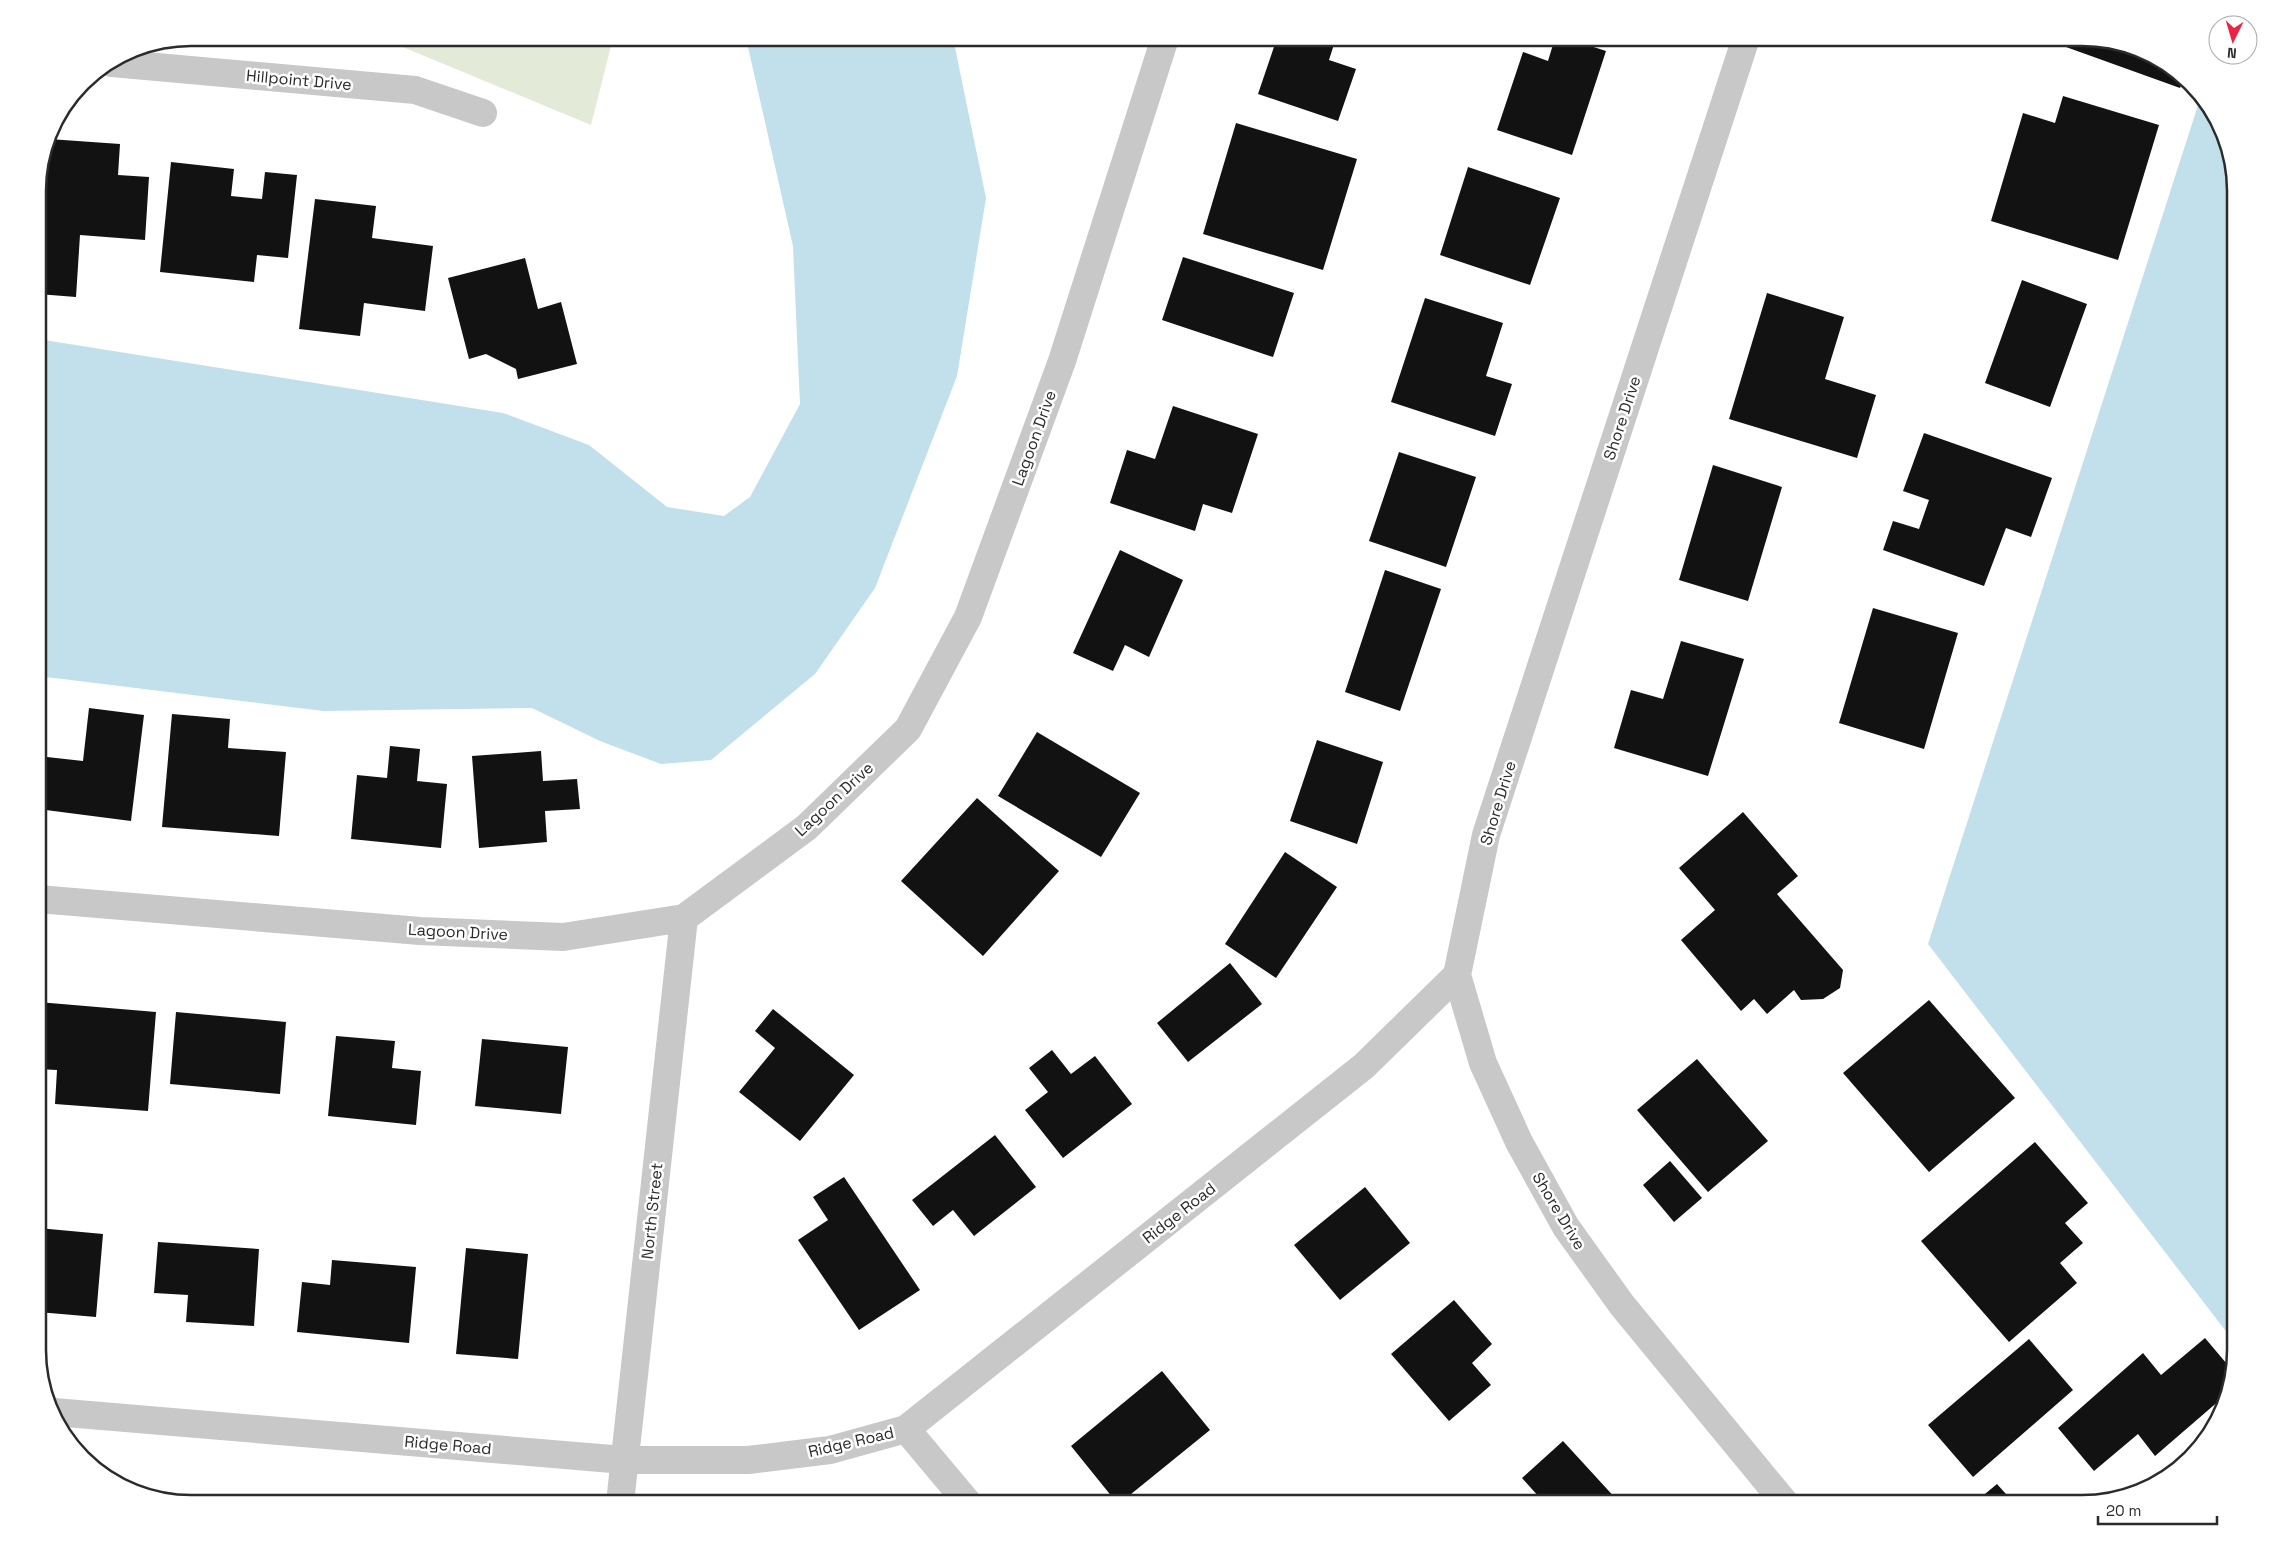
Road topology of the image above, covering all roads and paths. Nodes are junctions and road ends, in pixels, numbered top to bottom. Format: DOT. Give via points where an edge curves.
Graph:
graph roads {
  1 [pos="1162,46"];
  2 [pos="1743,46"];
  3 [pos="122,64"];
  4 [pos="483,113"];
  5 [pos="47,900"];
  6 [pos="684,918"];
  7 [pos="1457,975"];
  8 [pos="61,1413"];
  9 [pos="906,1428"];
  10 [pos="624,1460"];
  11 [pos="621,1495"];
  12 [pos="961,1495"];
  13 [pos="1779,1495"];
  1 -- 6 [label="street, Lagoon Drive" via="1062,361 968,617 908,730 807,827"];
  2 -- 7 [label="street, Shore Drive" via="1486,835"];
  3 -- 4 [label="street, Hillpoint Drive" via="415,90"];
  5 -- 6 [label="street, Lagoon Drive" via="420,931 563,936"];
  6 -- 10 [label="street, North Street"];
  7 -- 9 [label="street, Ridge Road" via="1364,1066"];
  7 -- 13 [label="street, Shore Drive" via="1483,1063 1519,1142 1566,1227 1622,1304"];
  8 -- 10 [label="street, Ridge Road"];
  9 -- 10 [label="street, Ridge Road" via="830,1450 748,1460"];
  9 -- 12 [label="street"];
  10 -- 11 [label="street, North Street"];
}
